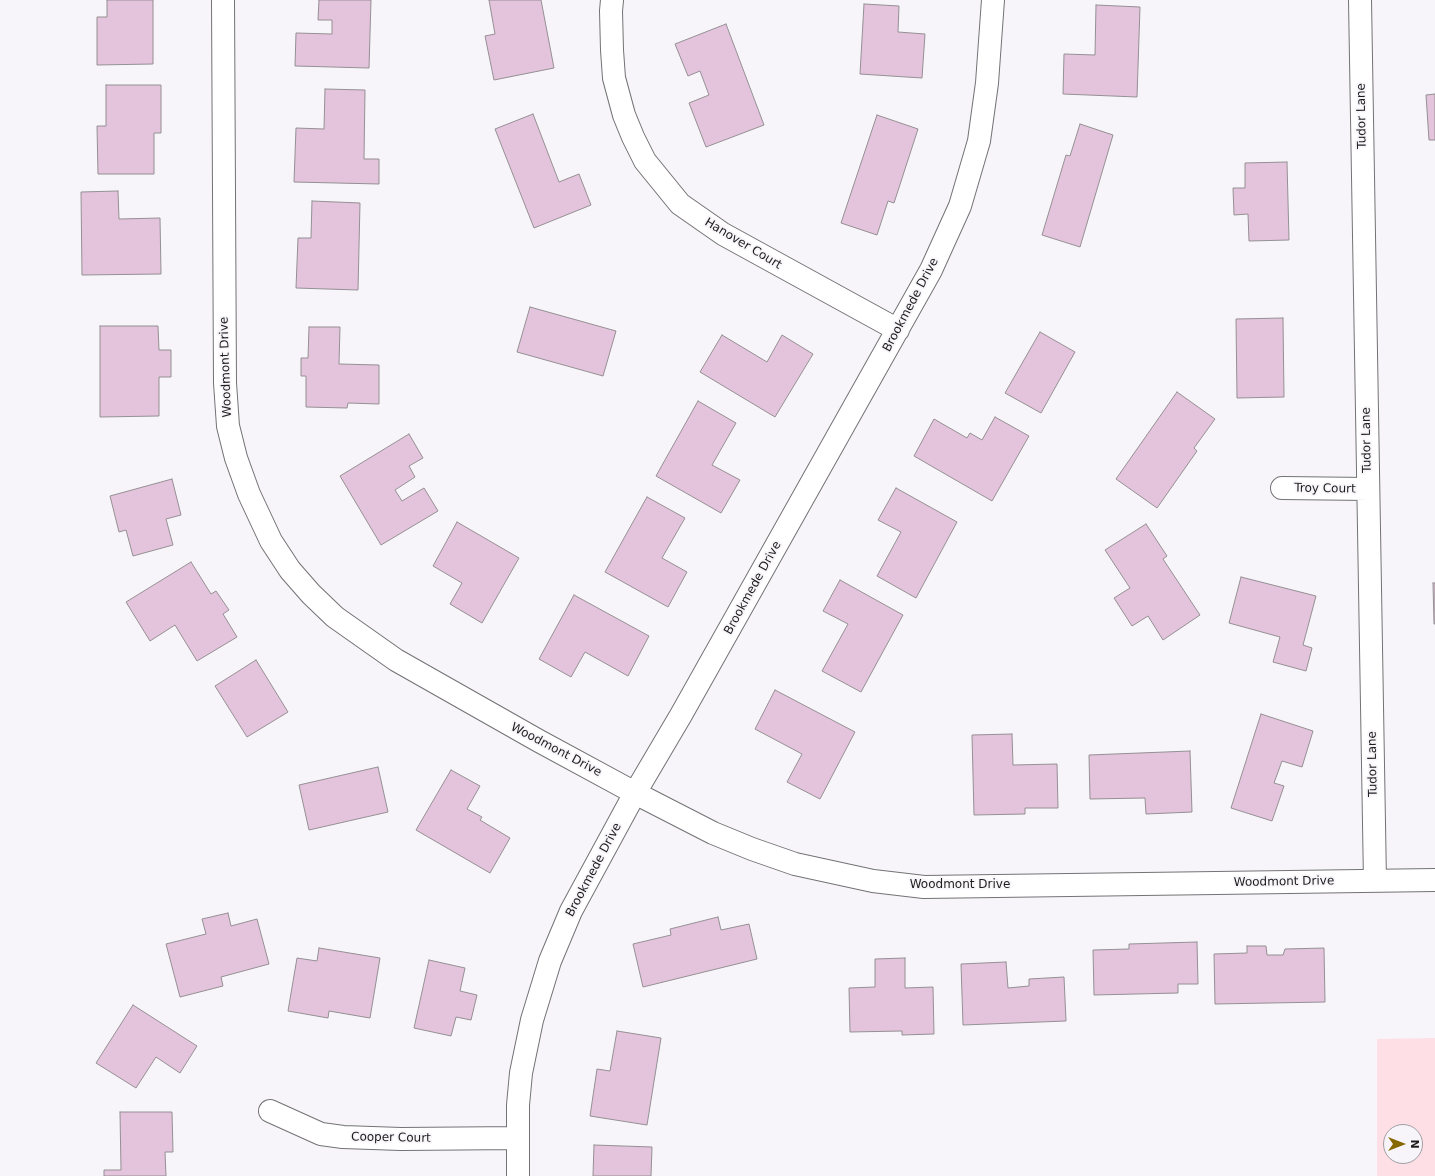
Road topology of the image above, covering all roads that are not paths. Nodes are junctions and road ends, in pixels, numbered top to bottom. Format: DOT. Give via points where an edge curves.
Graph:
graph roads {
  1 [pos="223,0"];
  2 [pos="612,0"];
  3 [pos="993,0"];
  4 [pos="1360,0"];
  5 [pos="898,330"];
  6 [pos="1282,488"];
  7 [pos="1368,489"];
  8 [pos="635,793"];
  9 [pos="1435,880"];
  10 [pos="1375,881"];
  11 [pos="270,1111"];
  12 [pos="518,1138"];
  13 [pos="518,1176"];
  1 -- 8 [label="street, Woodmont Drive" via="225,375 228,426 249,494 271,541 290,570 335,617 396,660"];
  2 -- 5 [label="street, Hanover Court" via="614,78 624,115 645,161 680,204 723,234"];
  3 -- 5 [label="street, Brookmede Drive" via="987,83 979,141 960,206 931,270"];
  4 -- 7 [label="street, Tudor Lane"];
  5 -- 8 [label="street, Brookmede Drive"];
  6 -- 7 [label="street, Troy Court"];
  7 -- 10 [label="street, Tudor Lane"];
  8 -- 10 [label="street, Woodmont Drive" via="713,833 752,849 795,864 873,881 924,887"];
  8 -- 12 [label="street, Brookmede Drive" via="571,912 550,961 532,1020 522,1073 518,1105"];
  9 -- 10 [label="street, Woodmont Drive"];
  11 -- 12 [label="street, Cooper Court" via="321,1134 342,1137"];
  12 -- 13 [label="street, Brookmede Drive"];
}
